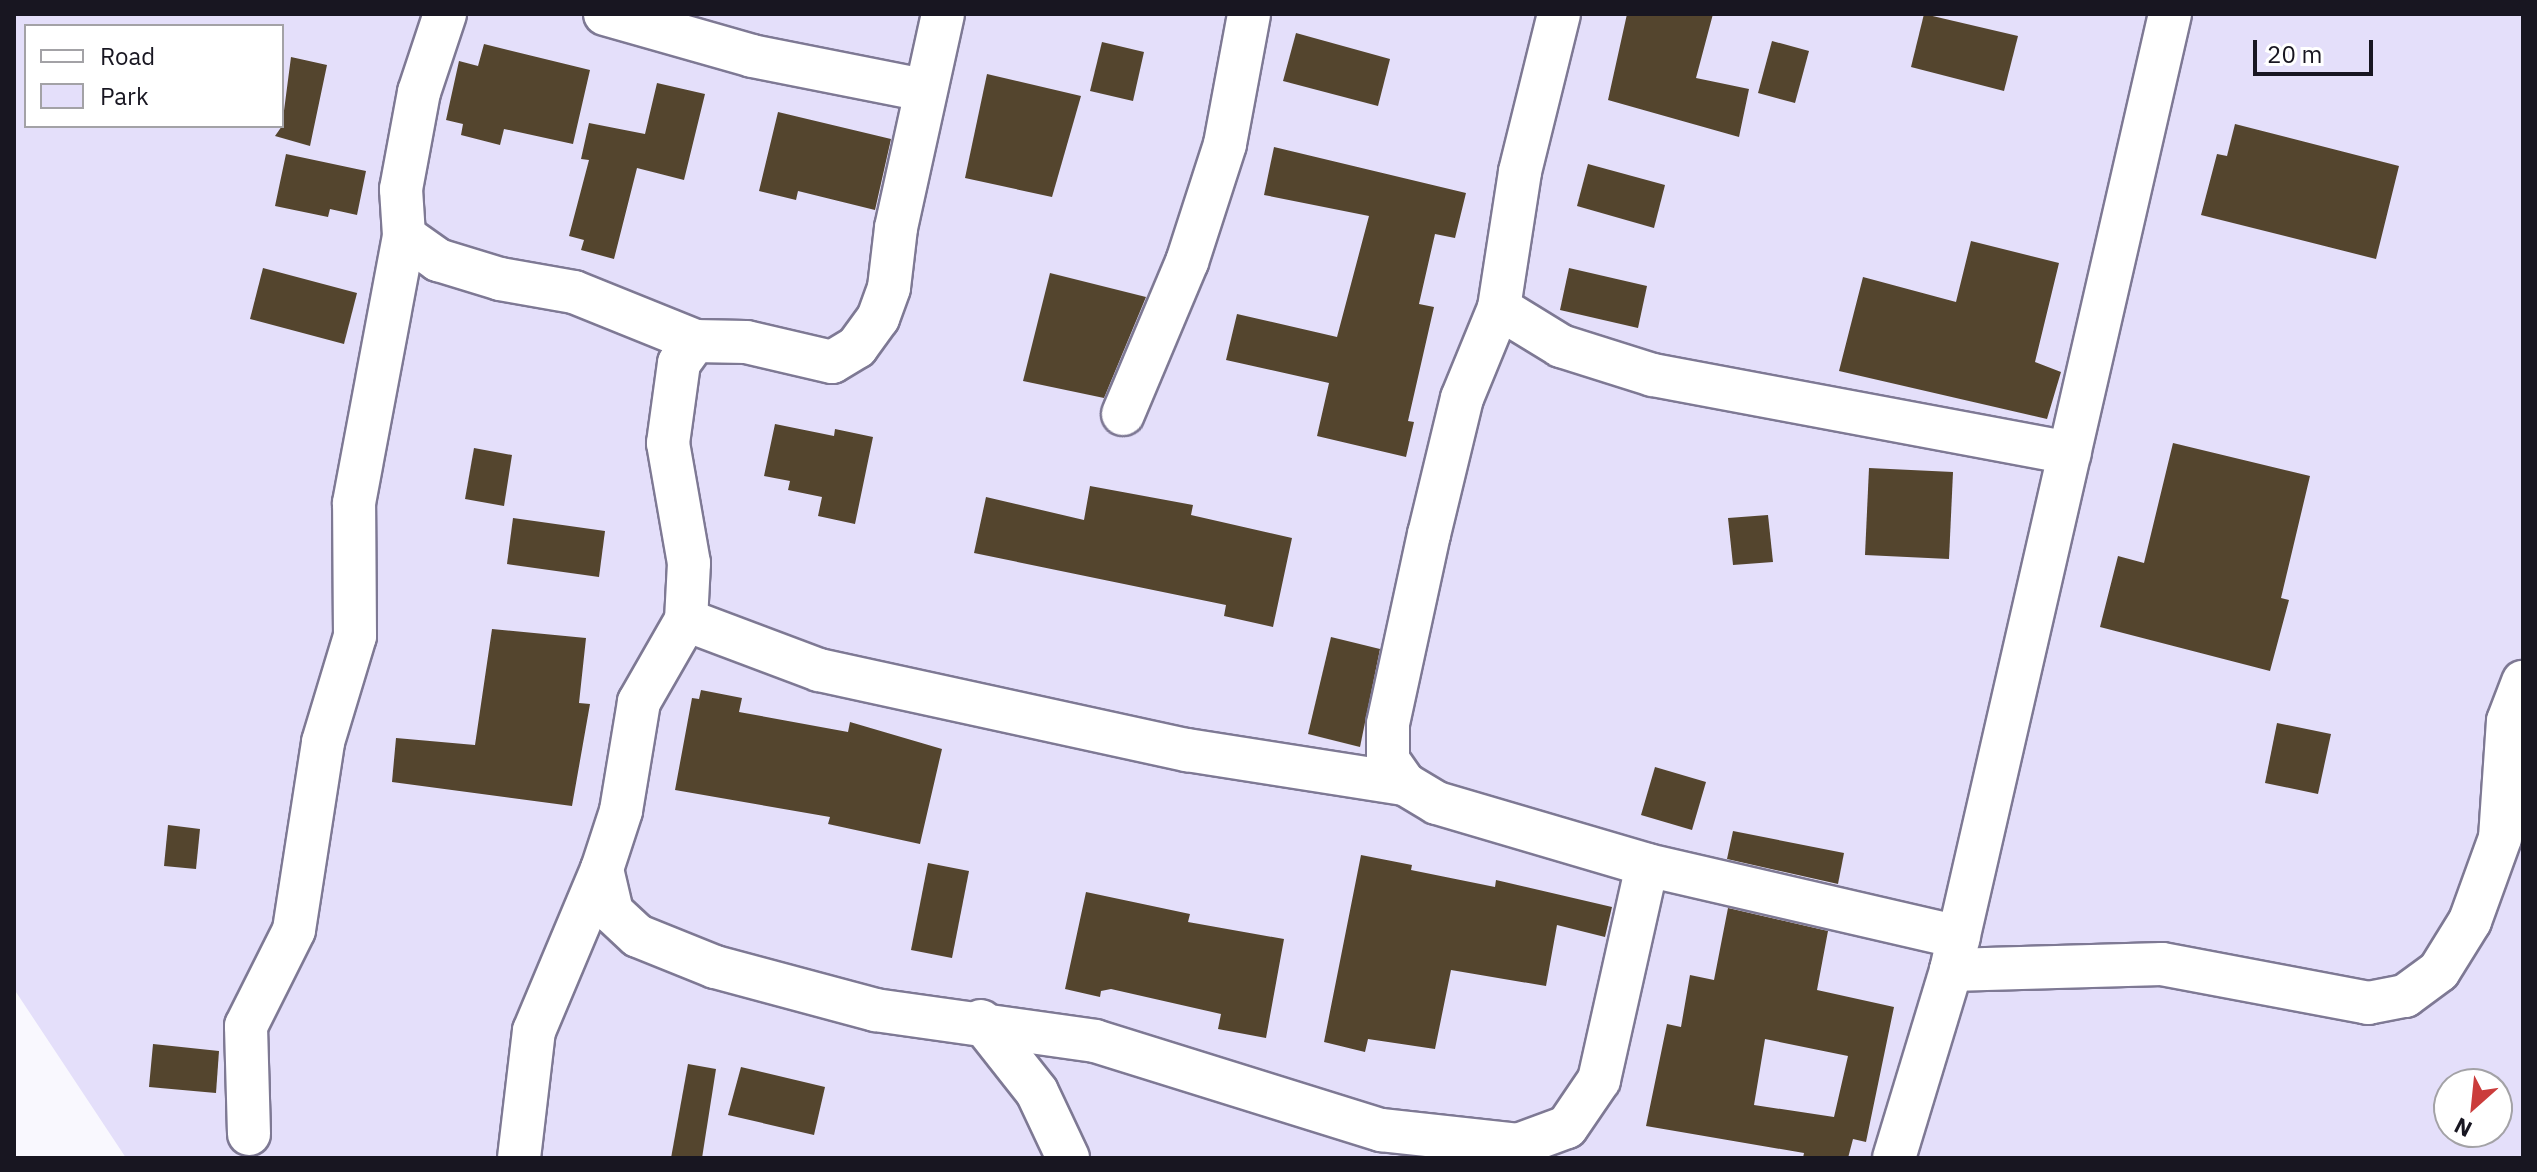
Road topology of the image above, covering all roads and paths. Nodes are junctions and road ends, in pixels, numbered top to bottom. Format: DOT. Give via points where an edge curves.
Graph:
graph roads {
  1 [pos="445,14"];
  2 [pos="605,14"];
  3 [pos="943,14"];
  4 [pos="1249,14"];
  5 [pos="1559,14"];
  6 [pos="2170,14"];
  7 [pos="924,90"];
  8 [pos="404,236"];
  9 [pos="1499,308"];
  10 [pos="695,341"];
  11 [pos="1123,414"];
  12 [pos="2070,453"];
  13 [pos="686,620"];
  14 [pos="2523,682"];
  15 [pos="1405,784"];
  16 [pos="1647,865"];
  17 [pos="602,869"];
  18 [pos="1955,953"];
  19 [pos="981,1021"];
  20 [pos="249,1134"];
  21 [pos="519,1158"];
  22 [pos="1068,1158"];
  23 [pos="1894,1158"];
  1 -- 8 [label="street" via="411,134 401,189"];
  2 -- 7 [label="street" via="752,56"];
  3 -- 7 [label="street"];
  4 -- 11 [label="street" via="1220,158 1187,262"];
  5 -- 9 [label="street" via="1520,172"];
  6 -- 12 [label="street"];
  7 -- 10 [label="street" via="889,288 878,318 857,347 832,362 746,342"];
  8 -- 10 [label="street" via="438,260 500,279 574,292"];
  8 -- 20 [label="street" via="354,503 355,636 323,742 294,930 246,1026"];
  9 -- 12 [label="street" via="1561,346 1653,375"];
  9 -- 15 [label="street" via="1462,398 1388,724 1388,760"];
  10 -- 13 [label="street" via="679,363 668,443 689,563"];
  12 -- 18 [label="street"];
  13 -- 15 [label="street" via="819,670 1187,750"];
  13 -- 17 [label="street" via="639,702 621,811"];
  14 -- 18 [label="street" via="2508,721 2500,838 2470,921 2439,971 2405,996 2368,1003 2162,964"];
  15 -- 16 [label="street" via="1437,803"];
  16 -- 18 [label="street"];
  16 -- 19 [label="street" via="1599,1080 1567,1127 1518,1145 1381,1130 1095,1041"];
  17 -- 19 [label="street" via="612,912 638,936 715,967 875,1010"];
  17 -- 21 [label="street" via="534,1031"];
  18 -- 23 [label="street"];
  19 -- 22 [label="street" via="1037,1092"];
}
